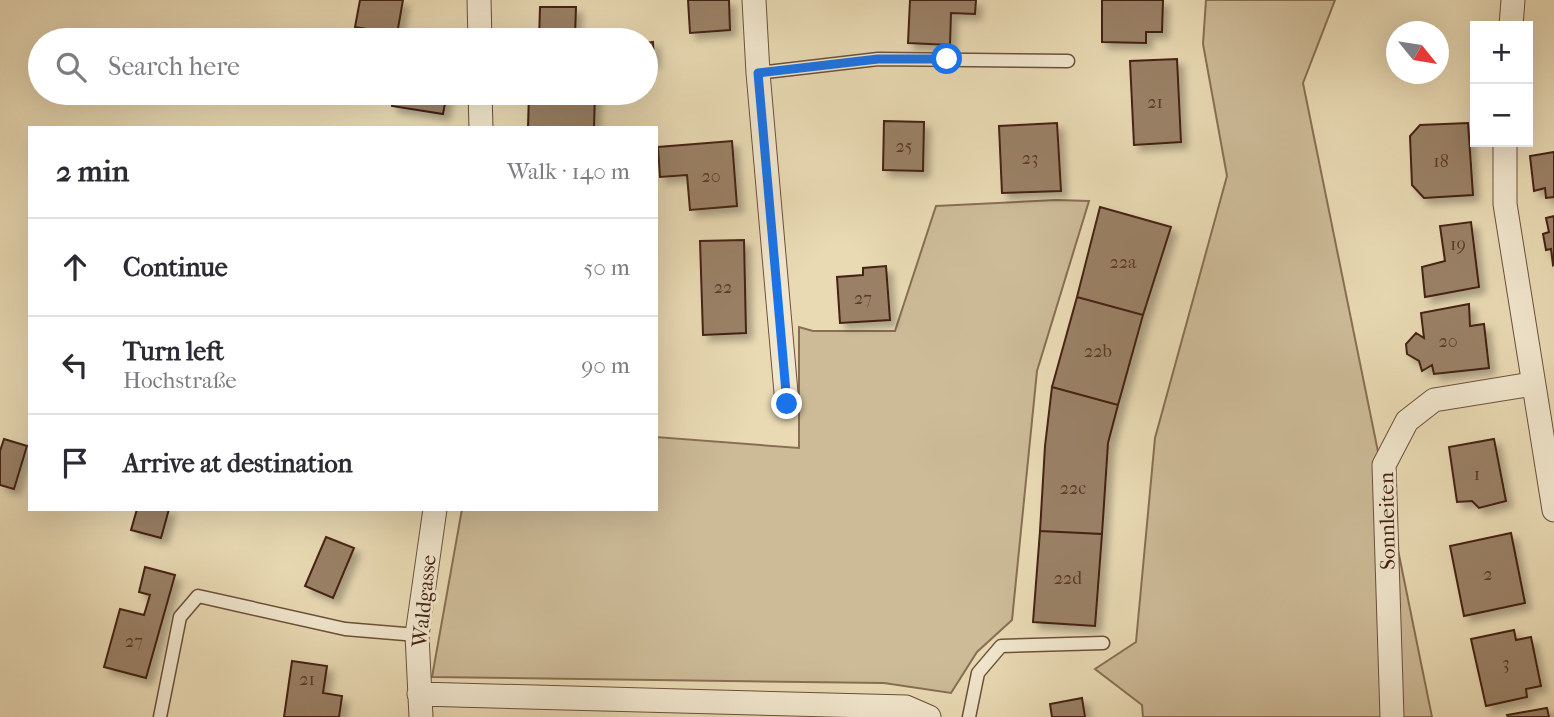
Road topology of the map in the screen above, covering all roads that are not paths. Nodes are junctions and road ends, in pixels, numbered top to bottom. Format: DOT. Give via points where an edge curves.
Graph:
graph roads {
  1 [pos="479,0"];
  2 [pos="754,0"];
  3 [pos="1513,0"];
  4 [pos="1511,21"];
  5 [pos="480,28"];
  6 [pos="1068,61"];
  7 [pos="758,73"];
  8 [pos="480,105"];
  9 [pos="481,126"];
  10 [pos="1505,147"];
  11 [pos="1532,384"];
  12 [pos="787,404"];
  13 [pos="1554,510"];
  14 [pos="435,511"];
  15 [pos="417,635"];
  16 [pos="1103,643"];
  17 [pos="419,694"];
  18 [pos="160,717"];
  19 [pos="421,717"];
  20 [pos="929,717"];
  21 [pos="969,717"];
  22 [pos="1392,717"];
  1 -- 5 [label="street"];
  2 -- 7 [label="street"];
  3 -- 4 [label="street"];
  6 -- 7 [label="lane" via="878,59"];
  7 -- 12 [label="street"];
  8 -- 9 [label="street"];
  10 -- 11 [label="street" via="1505,204"];
  11 -- 13 [label="street"];
  11 -- 22 [label="street, Sonnleiten" via="1434,400 1407,421 1384,465"];
  14 -- 15 [label="street, Waldgasse"];
  15 -- 17 [label="street, Waldgasse"];
  15 -- 18 [label="lane" via="345,629 198,596 180,617"];
  16 -- 21 [label="lane" via="1001,646 978,673"];
  17 -- 19 [label="street, Waldgasse"];
  17 -- 20 [label="street" via="906,707"];
}
